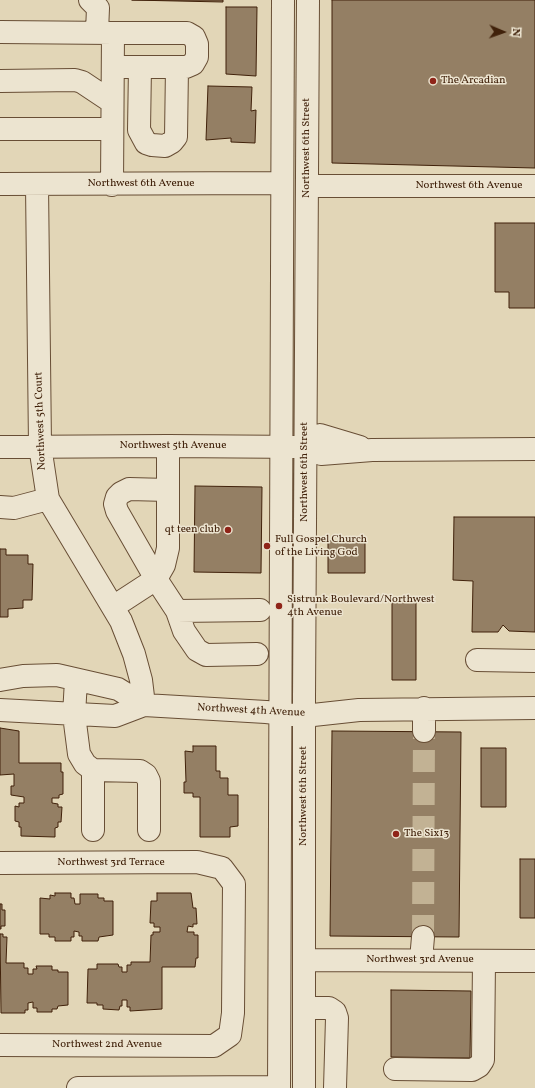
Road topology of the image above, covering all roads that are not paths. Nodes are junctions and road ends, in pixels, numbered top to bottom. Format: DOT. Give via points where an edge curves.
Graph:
graph roads {
  1 [pos="90,0"];
  2 [pos="283,0"];
  3 [pos="308,0"];
  4 [pos="0,32"];
  5 [pos="105,32"];
  6 [pos="113,67"];
  7 [pos="140,67"];
  8 [pos="177,67"];
  9 [pos="0,81"];
  10 [pos="112,102"];
  11 [pos="0,129"];
  12 [pos="112,129"];
  13 [pos="282,183"];
  14 [pos="0,184"];
  15 [pos="37,185"];
  16 [pos="112,185"];
  17 [pos="307,186"];
  18 [pos="535,186"];
  19 [pos="40,446"];
  20 [pos="168,446"];
  21 [pos="0,447"];
  22 [pos="306,447"];
  23 [pos="281,448"];
  24 [pos="535,449"];
  25 [pos="168,490"];
  26 [pos="48,499"];
  27 [pos="0,507"];
  28 [pos="156,579"];
  29 [pos="113,607"];
  30 [pos="260,610"];
  31 [pos="177,611"];
  32 [pos="257,654"];
  33 [pos="477,660"];
  34 [pos="535,661"];
  35 [pos="0,680"];
  36 [pos="76,680"];
  37 [pos="304,689"];
  38 [pos="144,705"];
  39 [pos="424,708"];
  40 [pos="535,708"];
  41 [pos="0,710"];
  42 [pos="358,710"];
  43 [pos="282,714"];
  44 [pos="74,715"];
  45 [pos="304,716"];
  46 [pos="424,731"];
  47 [pos="93,770"];
  48 [pos="93,830"];
  49 [pos="149,830"];
  50 [pos="0,863"];
  51 [pos="423,937"];
  52 [pos="304,960"];
  53 [pos="422,960"];
  54 [pos="484,961"];
  55 [pos="535,961"];
  56 [pos="304,1008"];
  57 [pos="0,1044"];
  58 [pos="214,1046"];
  59 [pos="395,1069"];
  60 [pos="78,1088"];
  61 [pos="191,1088"];
  62 [pos="279,1088"];
  63 [pos="304,1088"];
  64 [pos="335,1088"];
  1 -- 5 [label="street" via="98,8"];
  2 -- 13 [label="street, Northwest 6th Street"];
  3 -- 17 [label="street, Northwest 6th Street"];
  4 -- 5 [label="street"];
  5 -- 6 [label="street"];
  5 -- 8 [label="street" via="187,34 194,37 197,57 193,64"];
  6 -- 7 [label="street"];
  6 -- 10 [label="street"];
  7 -- 8 [label="street"];
  7 -- 8 [label="street" via="139,130 146,143 165,146 176,137"];
  9 -- 10 [label="street" via="75,80"];
  10 -- 12 [label="street"];
  11 -- 12 [label="street"];
  12 -- 16 [label="street"];
  13 -- 16 [label="street, Northwest 6th Avenue"];
  13 -- 23 [label="street, Northwest 6th Street"];
  14 -- 15 [label="street, Northwest 6th Avenue"];
  15 -- 16 [label="street, Northwest 6th Avenue"];
  15 -- 19 [label="street, Northwest 5th Court"];
  17 -- 18 [label="street, Northwest 6th Avenue"];
  17 -- 22 [label="street, Northwest 6th Street"];
  19 -- 20 [label="street, Northwest 5th Avenue"];
  19 -- 21 [label="street, Northwest 5th Avenue"];
  19 -- 26 [label="street, Northwest 5th Court"];
  20 -- 23 [label="street, Northwest 5th Avenue"];
  20 -- 25 [label="street"];
  22 -- 23 [label="street, Northwest 5th Avenue"];
  22 -- 24 [label="street, Northwest 5th Avenue" via="321,454 372,450"];
  22 -- 37 [label="street, Northwest 6th Street"];
  23 -- 43 [label="street, Northwest 6th Street"];
  25 -- 28 [label="street" via="168,548 164,565"];
  25 -- 28 [label="street" via="128,489 121,492 115,504"];
  26 -- 27 [label="street" via="14,508"];
  26 -- 29 [label="street, Northwest 5th Court"];
  28 -- 29 [label="street"];
  28 -- 31 [label="street"];
  29 -- 38 [label="street, Northwest 5th Court" via="134,654"];
  30 -- 31 [label="street"];
  31 -- 32 [label="street" via="184,631 197,650 206,655"];
  33 -- 34 [label="street"];
  35 -- 36 [label="street, Northwest 4th Avenue" via="57,675"];
  36 -- 38 [label="street, Northwest 4th Avenue" via="118,689"];
  36 -- 44 [label="street"];
  37 -- 42 [label="street, Northwest 4th Avenue" via="333,705"];
  37 -- 45 [label="street, Northwest 6th Street"];
  38 -- 43 [label="street, Northwest 4th Avenue"];
  38 -- 44 [label="street, Northwest 4th Avenue" via="115,716"];
  39 -- 40 [label="street, Northwest 4th Avenue"];
  39 -- 42 [label="street, Northwest 4th Avenue"];
  39 -- 46 [label="street"];
  41 -- 44 [label="street, Northwest 4th Avenue"];
  42 -- 45 [label="street, Northwest 4th Avenue"];
  43 -- 45 [label="street, Northwest 4th Avenue"];
  43 -- 62 [label="street, Northwest 6th Street"];
  44 -- 47 [label="street" via="80,754 85,764"];
  45 -- 52 [label="street, Northwest 6th Street"];
  47 -- 48 [label="street"];
  47 -- 49 [label="street" via="140,771 146,774 149,781"];
  50 -- 58 [label="street, Northwest 3rd Terrace" via="198,862 222,868 234,884 233,1013 230,1034"];
  51 -- 53 [label="street"];
  52 -- 53 [label="street, Northwest 3rd Avenue"];
  52 -- 56 [label="street, Northwest 6th Street"];
  53 -- 54 [label="street, Northwest 3rd Avenue"];
  54 -- 55 [label="street, Northwest 3rd Avenue"];
  54 -- 59 [label="street" via="483,1060 479,1066 472,1070"];
  56 -- 63 [label="street, Northwest 6th Street"];
  56 -- 64 [label="street" via="329,1008 337,1018"];
  57 -- 58 [label="street, Northwest 2nd Avenue"];
  60 -- 61 [label="street"];
  61 -- 62 [label="street"];
}
